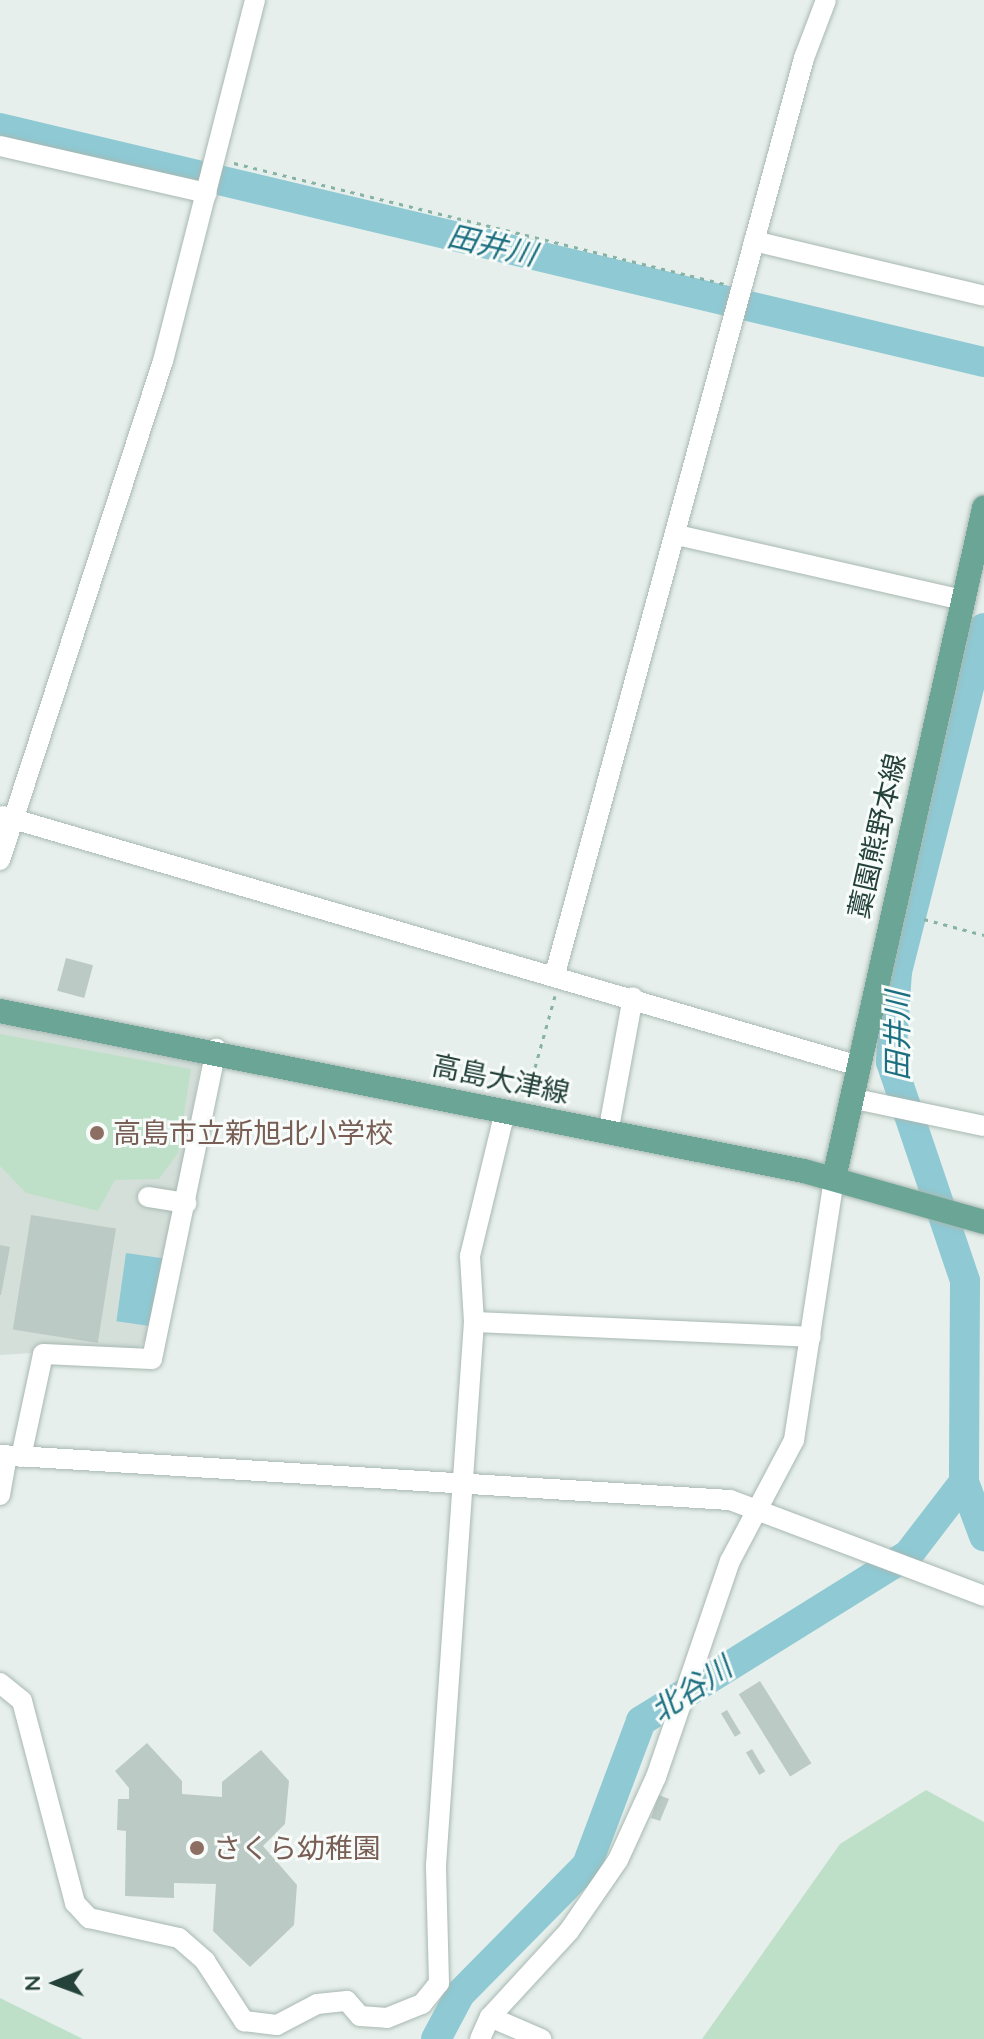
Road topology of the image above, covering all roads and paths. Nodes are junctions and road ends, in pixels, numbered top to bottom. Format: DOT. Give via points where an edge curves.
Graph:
graph roads {
  1 [pos="255,0"];
  2 [pos="826,0"];
  3 [pos="0,146"];
  4 [pos="215,163"];
  5 [pos="208,191"];
  6 [pos="754,241"];
  7 [pos="742,287"];
  8 [pos="984,296"];
  9 [pos="984,508"];
  10 [pos="677,535"];
  11 [pos="963,600"];
  12 [pos="6,817"];
  13 [pos="0,860"];
  14 [pos="924,919"];
  15 [pos="984,935"];
  16 [pos="555,974"];
  17 [pos="633,997"];
  18 [pos="0,1011"];
  19 [pos="216,1049"];
  20 [pos="855,1065"];
  21 [pos="851,1098"];
  22 [pos="514,1113"];
  23 [pos="984,1126"];
  24 [pos="608,1133"];
  25 [pos="834,1178"];
  26 [pos="148,1197"];
  27 [pos="187,1203"];
  28 [pos="984,1222"];
  29 [pos="474,1322"];
  30 [pos="811,1337"];
  31 [pos="10,1457"];
  32 [pos="462,1485"];
  33 [pos="0,1495"];
  34 [pos="761,1508"];
  35 [pos="984,1596"];
  36 [pos="0,1683"];
  37 [pos="490,2017"];
  38 [pos="480,2039"];
  39 [pos="541,2039"];
  1 -- 4 [label="street"];
  2 -- 6 [label="street"];
  3 -- 5 [label="street"];
  4 -- 5 [label="street"];
  4 -- 7 [label="path"];
  5 -- 12 [label="street" via="163,361"];
  6 -- 7 [label="street"];
  6 -- 8 [label="street"];
  7 -- 10 [label="street"];
  9 -- 11 [label="main road, 藁園熊野本線"];
  10 -- 11 [label="street"];
  10 -- 16 [label="street"];
  11 -- 20 [label="main road, 藁園熊野本線"];
  12 -- 13 [label="street"];
  12 -- 16 [label="street"];
  14 -- 15 [label="path"];
  16 -- 17 [label="street"];
  16 -- 22 [label="path" via="560,981"];
  17 -- 20 [label="street"];
  17 -- 24 [label="street"];
  18 -- 19 [label="main road, 高島大津線"];
  19 -- 22 [label="main road, 高島大津線"];
  19 -- 27 [label="street"];
  20 -- 21 [label="main road, 藁園熊野本線"];
  21 -- 23 [label="street"];
  21 -- 25 [label="main road, 藁園熊野本線"];
  22 -- 24 [label="main road, 高島大津線"];
  22 -- 29 [label="street" via="470,1256"];
  24 -- 25 [label="main road, 高島大津線"];
  25 -- 28 [label="main road, 高島大津線"];
  25 -- 30 [label="street"];
  26 -- 27 [label="street"];
  27 -- 31 [label="street" via="152,1359 43,1354"];
  29 -- 30 [label="street"];
  29 -- 32 [label="street"];
  30 -- 34 [label="street" via="794,1440"];
  31 -- 32 [label="street"];
  31 -- 33 [label="street"];
  32 -- 34 [label="street" via="730,1500"];
  32 -- 36 [label="street" via="436,1865 439,1983 422,2004 387,2018 360,2016 347,2001 317,2004 277,2025 244,2021 205,1961 179,1938 89,1918 75,1903 26,1712"];
  34 -- 35 [label="street"];
  34 -- 37 [label="street" via="730,1561 656,1777 618,1860 569,1931"];
  37 -- 38 [label="street"];
  37 -- 39 [label="street"];
}
